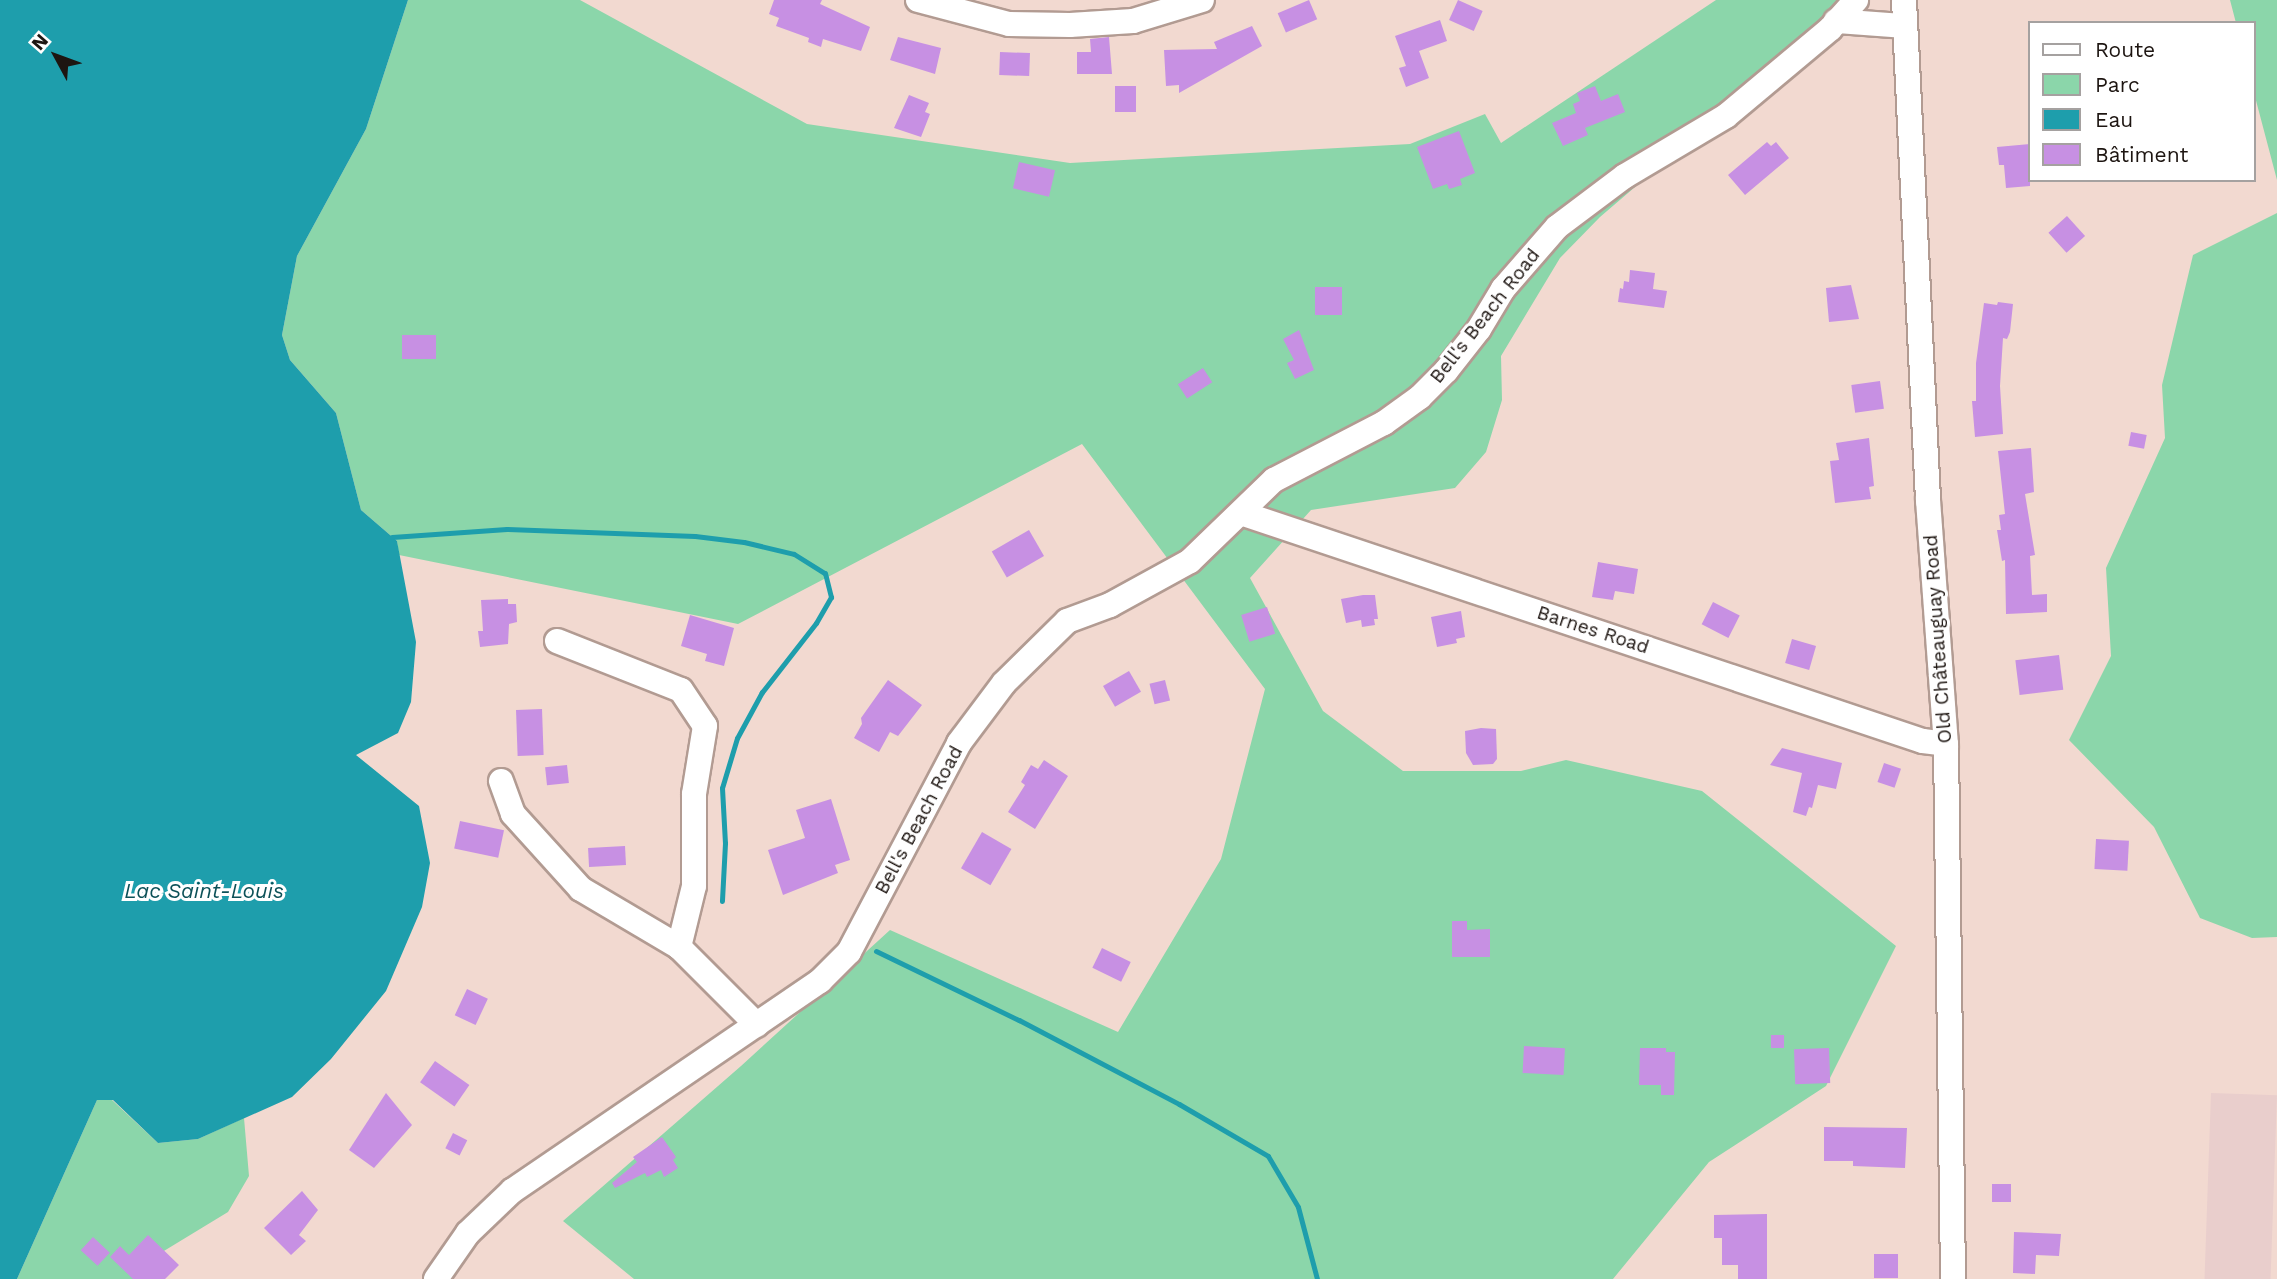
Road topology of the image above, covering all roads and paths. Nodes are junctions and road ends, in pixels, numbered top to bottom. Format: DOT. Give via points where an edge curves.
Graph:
graph roads {
  1 [pos="918,0"];
  2 [pos="1202,0"];
  3 [pos="1856,0"];
  4 [pos="1904,0"];
  5 [pos="1836,21"];
  6 [pos="1904,26"];
  7 [pos="1241,513"];
  8 [pos="557,641"];
  9 [pos="1946,744"];
  10 [pos="501,781"];
  11 [pos="679,947"];
  12 [pos="757,1025"];
  13 [pos="436,1279"];
  14 [pos="1953,1279"];
  1 -- 2 [label="street" via="1009,24 1070,25 1133,21"];
  3 -- 5 [label="street, Bell's Beach Road"];
  4 -- 6 [label="street, Old Châteauguay Road"];
  5 -- 6 [label="street"];
  5 -- 7 [label="street, Bell's Beach Road" via="1726,116 1625,176 1557,227 1503,289 1446,371 1420,397 1384,423 1275,480"];
  6 -- 9 [label="street, Old Châteauguay Road" via="1928,500"];
  7 -- 9 [label="street, Barnes Road" via="1923,741"];
  7 -- 12 [label="street, Bell's Beach Road" via="1190,561 1110,605 1068,621 1004,682 930,792 849,952 820,981"];
  8 -- 11 [label="street" via="681,690 705,726 694,794 694,886"];
  9 -- 14 [label="street, Old Châteauguay Road"];
  10 -- 11 [label="street" via="513,814 581,889"];
  11 -- 12 [label="street"];
  12 -- 13 [label="street, Bell's Beach Road" via="512,1191 468,1233"];
}
